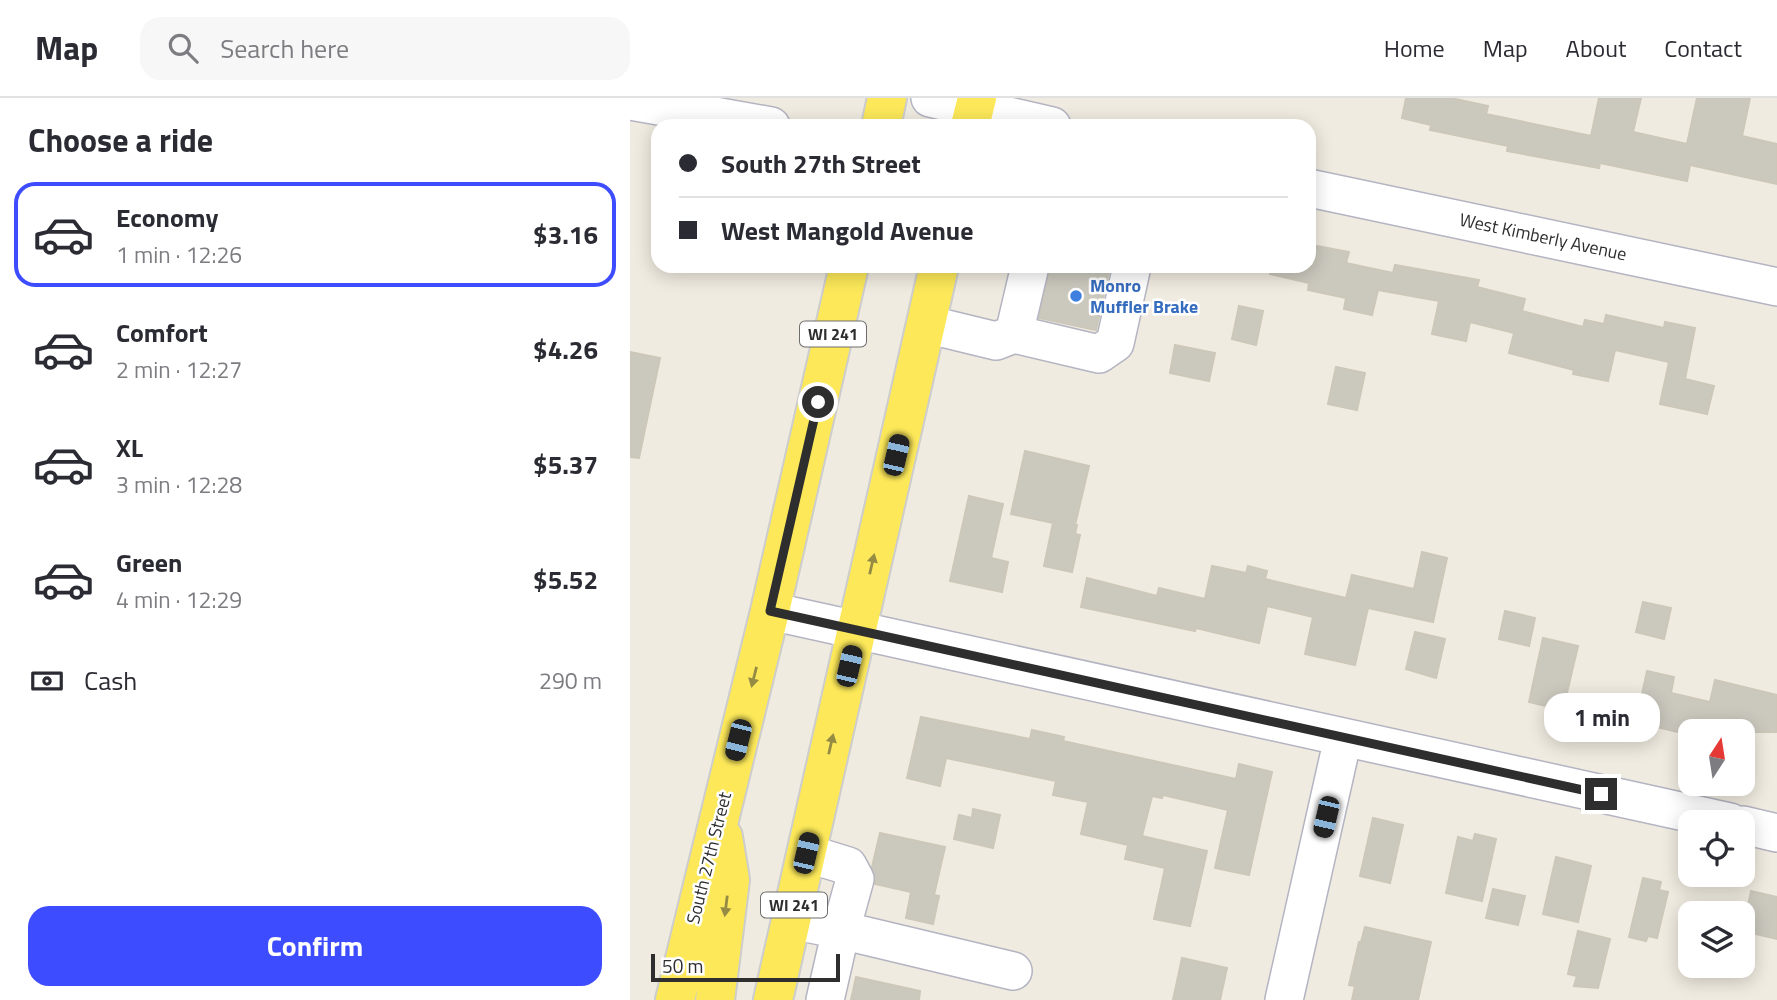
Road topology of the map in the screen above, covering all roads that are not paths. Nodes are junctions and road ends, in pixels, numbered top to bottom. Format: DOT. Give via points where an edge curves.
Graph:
graph roads {
  1 [pos="887,98"];
  2 [pos="930,98"];
  3 [pos="630,101"];
  4 [pos="974,111"];
  5 [pos="732,119"];
  6 [pos="882,119"];
  7 [pos="1016,119"];
  8 [pos="1316,189"];
  9 [pos="847,273"];
  10 [pos="937,273"];
  11 [pos="1028,273"];
  12 [pos="1130,273"];
  13 [pos="1777,286"];
  14 [pos="926,324"];
  15 [pos="1014,334"];
  16 [pos="770,611"];
  17 [pos="857,630"];
  18 [pos="1343,738"];
  19 [pos="1678,811"];
  20 [pos="720,814"];
  21 [pos="1755,828"];
  22 [pos="1777,833"];
  23 [pos="806,853"];
  24 [pos="700,893"];
  25 [pos="791,920"];
  26 [pos="841,930"];
  27 [pos="782,958"];
  28 [pos="1013,971"];
  29 [pos="829,984"];
  30 [pos="653,1000"];
  31 [pos="675,1000"];
  32 [pos="715,1000"];
  33 [pos="773,1000"];
  34 [pos="1284,1000"];
  1 -- 6 [label="main road"];
  2 -- 4 [label="street"];
  3 -- 5 [label="street"];
  4 -- 7 [label="street"];
  8 -- 13 [label="street, West Kimberly Avenue"];
  9 -- 16 [label="main road, South 27th Street / WI 241"];
  10 -- 14 [label="main road, WI 241"];
  11 -- 15 [label="street"];
  12 -- 15 [label="street" via="1115,343 1099,354"];
  14 -- 15 [label="street" via="996,341"];
  17 -- 14 [label="main road, WI 241, one-way"];
  16 -- 17 [label="street"];
  16 -- 20 [label="main road, South 27th Street / WI 241, one-way"];
  17 -- 18 [label="street"];
  23 -- 17 [label="main road, WI 241, one-way"];
  18 -- 19 [label="street"];
  18 -- 34 [label="street"];
  20 -- 24 [label="main road, South 27th Street / WI 241"];
  20 -- 32 [label="main road, one-way" via="730,880"];
  21 -- 22 [label="street"];
  23 -- 25 [label="main road, WI 241"];
  23 -- 26 [label="street" via="848,866 855,879"];
  24 -- 30 [label="main road"];
  24 -- 31 [label="main road, South 27th Street / WI 241"];
  25 -- 26 [label="street"];
  25 -- 27 [label="main road, WI 241"];
  26 -- 28 [label="street"];
  26 -- 29 [label="street"];
  27 -- 29 [label="street"];
  27 -- 33 [label="main road, WI 241"];
}
